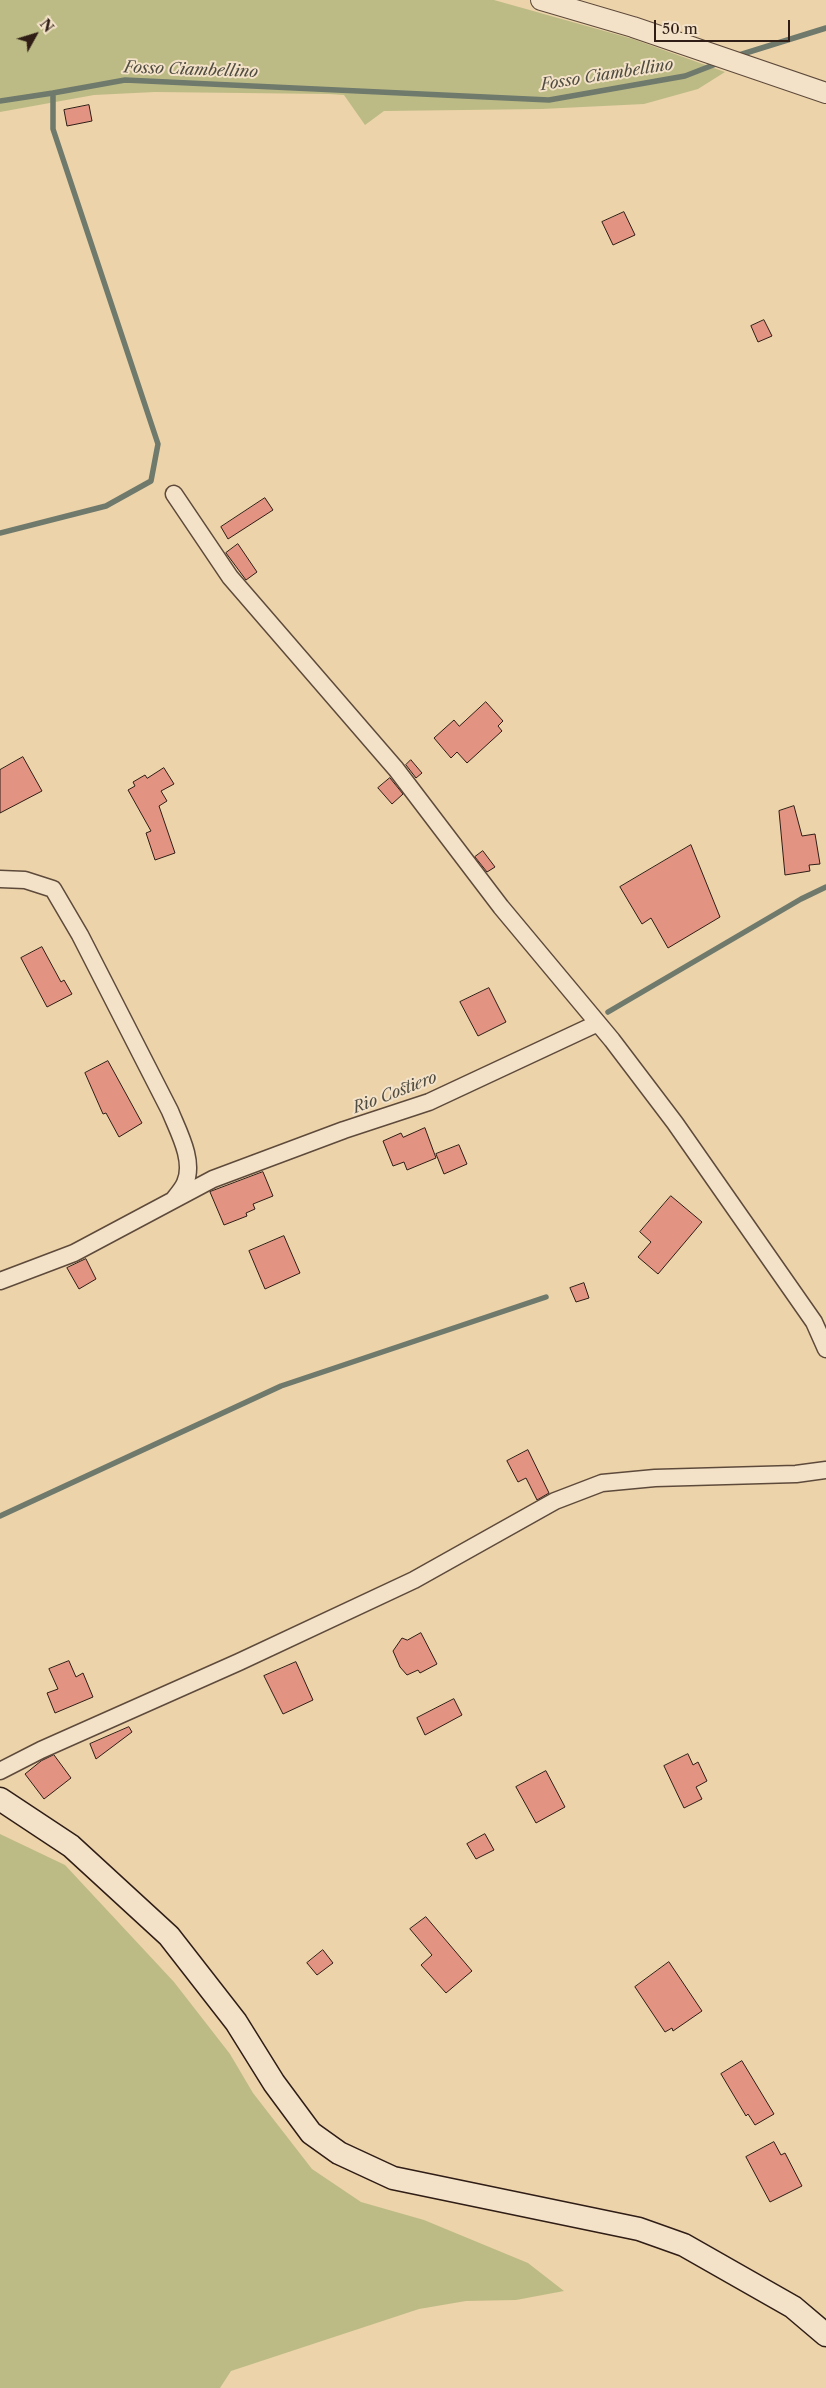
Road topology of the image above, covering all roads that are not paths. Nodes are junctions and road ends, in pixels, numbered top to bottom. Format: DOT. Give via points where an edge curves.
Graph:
graph roads {
  1 [pos="541,0"];
  2 [pos="826,93"];
  3 [pos="174,494"];
  4 [pos="0,879"];
  5 [pos="596,1024"];
  6 [pos="174,1200"];
  7 [pos="0,1281"];
  8 [pos="826,1349"];
  9 [pos="826,1470"];
  10 [pos="0,1771"];
  11 [pos="0,1799"];
  12 [pos="826,2336"];
  1 -- 2 [label="street" via="633,27"];
  3 -- 5 [label="street" via="230,577 396,769 501,907"];
  4 -- 6 [label="street" via="25,880 53,890 80,935 181,1138 188,1168 185,1183"];
  5 -- 6 [label="street" via="436,1099 213,1179"];
  5 -- 8 [label="street" via="612,1040 675,1123 814,1322"];
  6 -- 7 [label="street" via="74,1253"];
  9 -- 10 [label="street" via="602,1483 555,1501 414,1580"];
  11 -- 12 [label="main road" via="70,1846 169,1936 236,2022 274,2083 311,2133 339,2154 393,2178 639,2229 684,2245 793,2307"];
}
